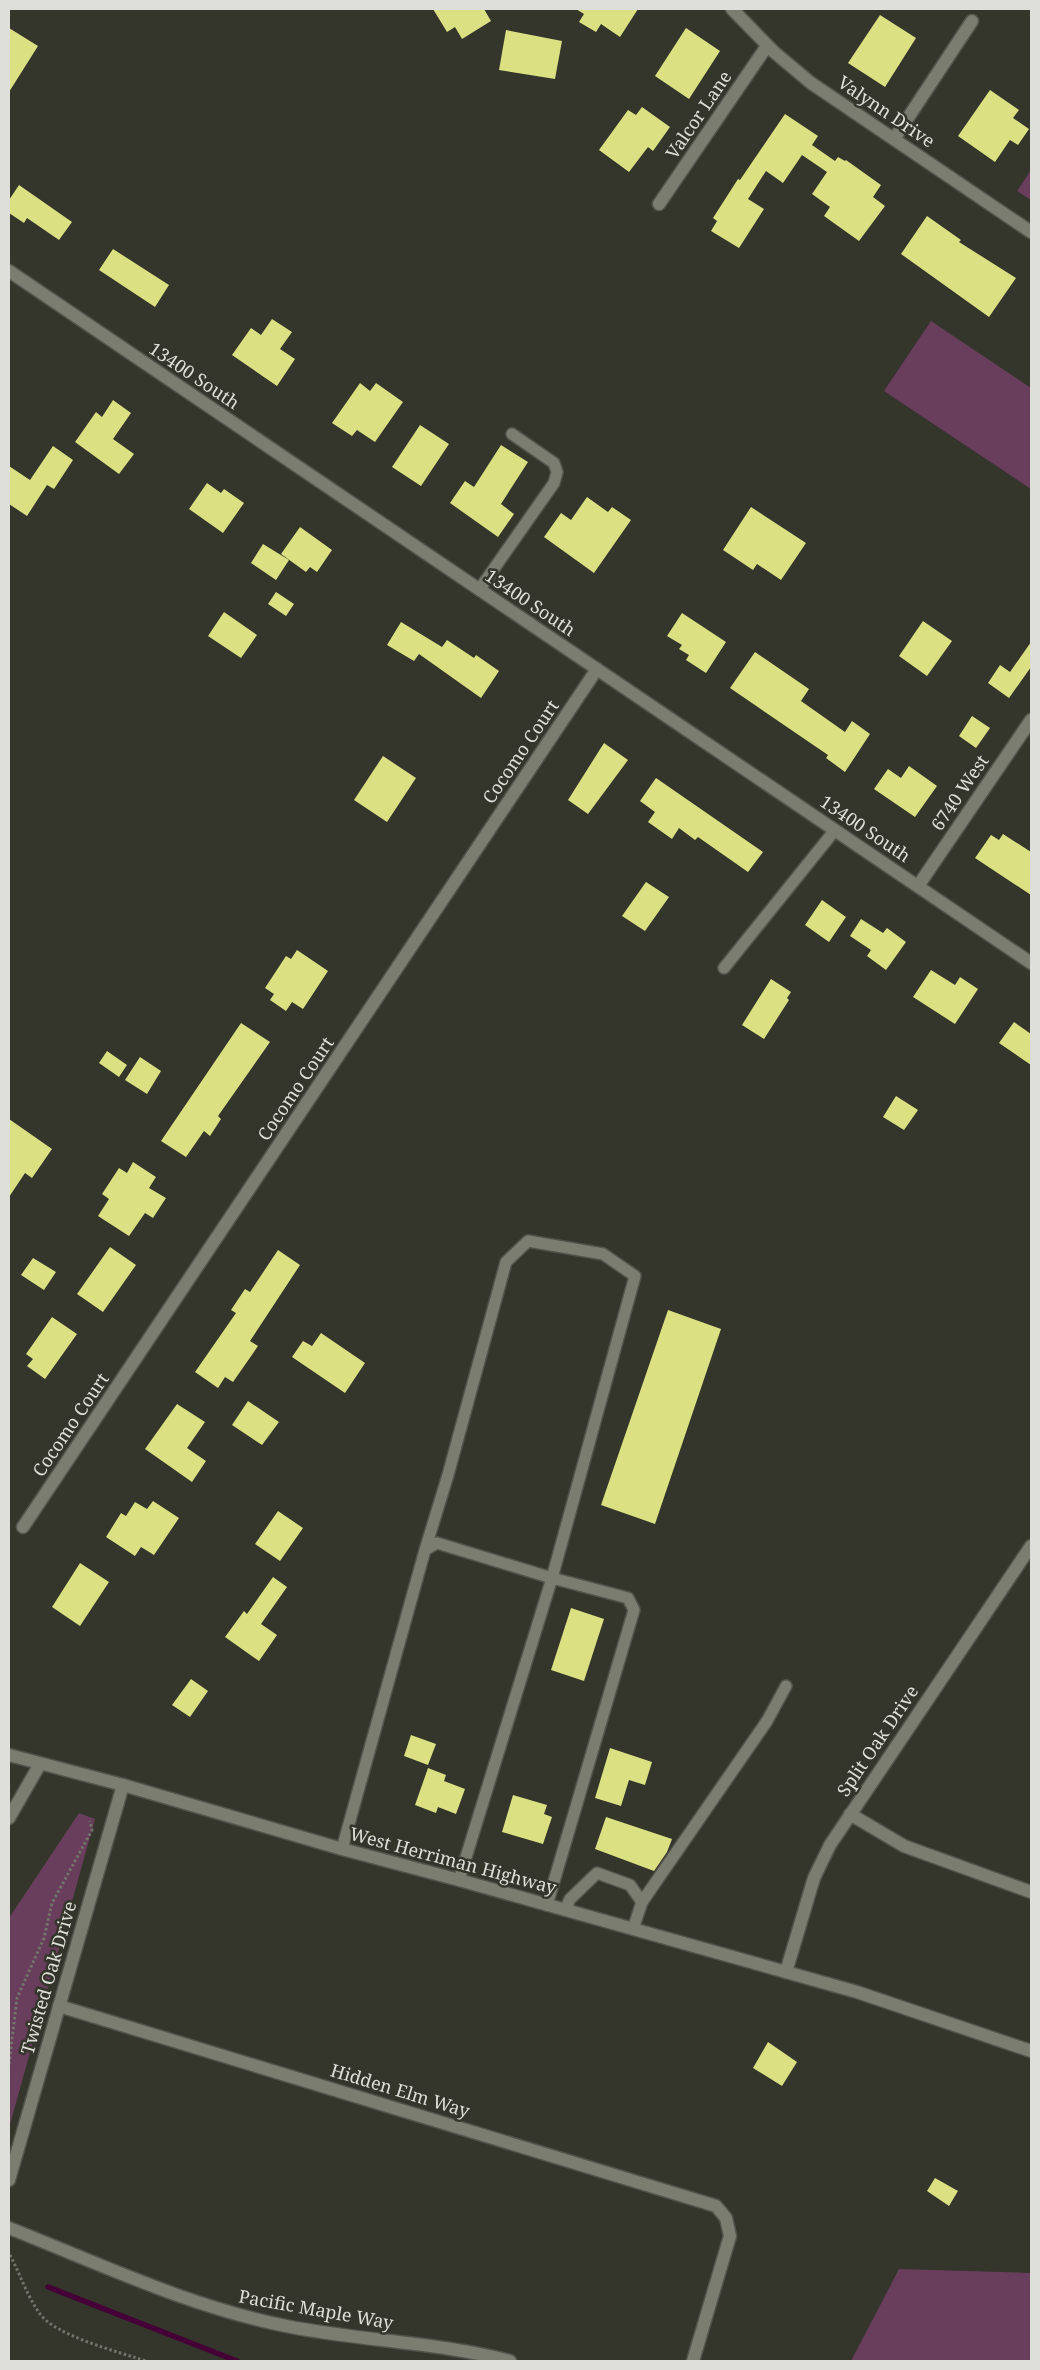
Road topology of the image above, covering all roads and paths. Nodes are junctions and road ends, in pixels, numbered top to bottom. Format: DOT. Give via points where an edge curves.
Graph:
graph roads {
  1 [pos="732,9"];
  2 [pos="972,20"];
  3 [pos="767,46"];
  4 [pos="894,139"];
  5 [pos="659,204"];
  6 [pos="1031,232"];
  7 [pos="9,272"];
  8 [pos="512,434"];
  9 [pos="480,590"];
  10 [pos="597,669"];
  11 [pos="1031,720"];
  12 [pos="835,830"];
  13 [pos="918,886"];
  14 [pos="1031,963"];
  15 [pos="724,968"];
  16 [pos="23,1527"];
  17 [pos="1031,1546"];
  18 [pos="425,1550"];
  19 [pos="552,1578"];
  20 [pos="786,1686"];
  21 [pos="9,1755"];
  22 [pos="40,1764"];
  23 [pos="123,1785"];
  24 [pos="850,1814"];
  25 [pos="9,1818"];
  26 [pos="90,1821"];
  27 [pos="342,1849"];
  28 [pos="459,1880"];
  29 [pos="1031,1892"];
  30 [pos="642,1902"];
  31 [pos="546,1905"];
  32 [pos="565,1910"];
  33 [pos="633,1929"];
  34 [pos="786,1972"];
  35 [pos="59,2006"];
  36 [pos="1031,2051"];
  37 [pos="9,2064"];
  38 [pos="9,2180"];
  39 [pos="9,2228"];
  40 [pos="10,2255"];
  41 [pos="146,2361"];
  42 [pos="510,2361"];
  43 [pos="693,2361"];
  1 -- 3 [label="street, Valynn Drive"];
  2 -- 4 [label="street"];
  3 -- 4 [label="street, Valynn Drive" via="811,84"];
  3 -- 5 [label="street, Valcor Lane"];
  4 -- 6 [label="street, Valynn Drive"];
  7 -- 9 [label="street, 13400 South"];
  8 -- 9 [label="lane" via="554,463 557,472 554,483"];
  9 -- 10 [label="street, 13400 South"];
  10 -- 12 [label="street, 13400 South"];
  10 -- 16 [label="street, Cocomo Court"];
  11 -- 13 [label="street, 6740 West"];
  12 -- 13 [label="street, 13400 South"];
  12 -- 15 [label="lane"];
  13 -- 14 [label="street, 13400 South"];
  17 -- 24 [label="street, Split Oak Drive"];
  18 -- 19 [label="lane" via="437,1543"];
  18 -- 19 [label="lane" via="506,1262 528,1241 603,1254 635,1276"];
  18 -- 27 [label="lane"];
  19 -- 28 [label="lane"];
  19 -- 31 [label="lane" via="628,1598 634,1610"];
  20 -- 30 [label="lane" via="767,1721"];
  21 -- 22 [label="street, West Herriman Highway"];
  22 -- 23 [label="street, West Herriman Highway"];
  22 -- 25 [label="street"];
  23 -- 27 [label="street, West Herriman Highway"];
  23 -- 35 [label="street, Twisted Oak Drive"];
  24 -- 29 [label="street" via="904,1846"];
  24 -- 34 [label="street, Split Oak Drive" via="814,1878"];
  26 -- 37 [label="path" via="92,1830 52,1903 44,1938 17,1998"];
  27 -- 28 [label="street, West Herriman Highway"];
  28 -- 31 [label="street, West Herriman Highway"];
  30 -- 32 [label="lane" via="630,1886 597,1873 570,1899"];
  30 -- 33 [label="lane"];
  31 -- 32 [label="street, West Herriman Highway"];
  32 -- 33 [label="street, West Herriman Highway"];
  33 -- 34 [label="street, West Herriman Highway"];
  34 -- 36 [label="street, West Herriman Highway" via="857,1992"];
  35 -- 38 [label="street, Twisted Oak Drive"];
  35 -- 43 [label="street, Hidden Elm Way" via="716,2206 730,2226 728,2245"];
  39 -- 42 [label="street, Pacific Maple Way" via="168,2291 242,2316 294,2328"];
  40 -- 41 [label="path" via="31,2299 52,2325"];
}
